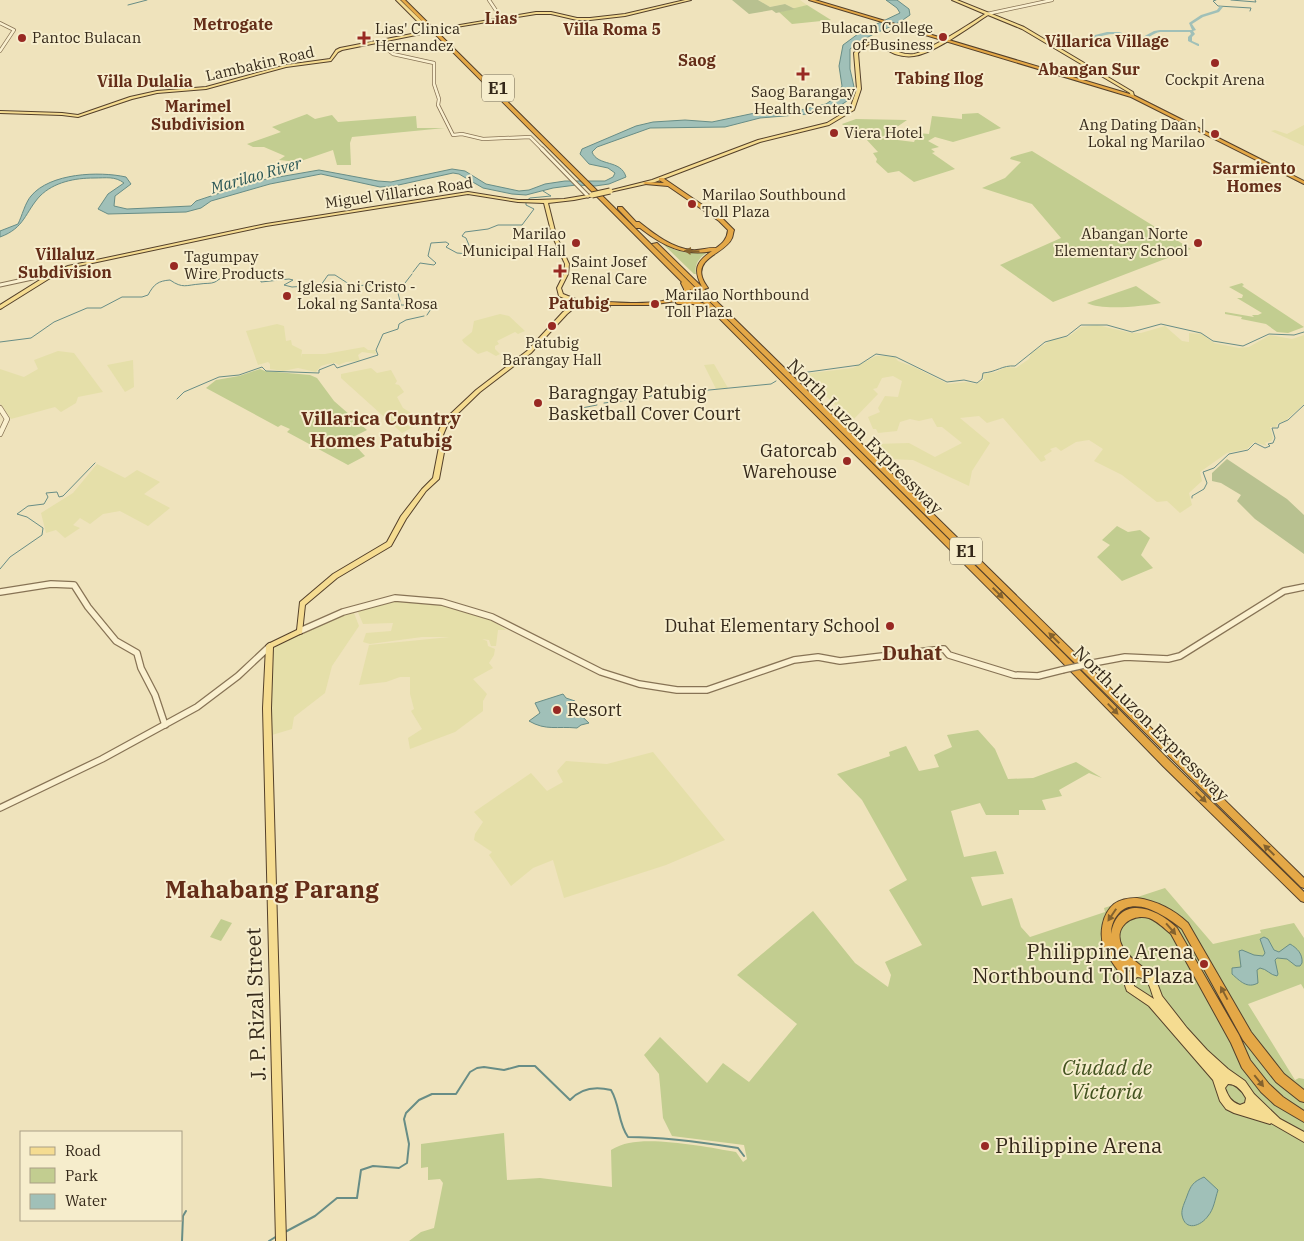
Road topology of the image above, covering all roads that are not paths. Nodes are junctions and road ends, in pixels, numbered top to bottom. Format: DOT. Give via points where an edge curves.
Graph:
graph roads {
  1 [pos="398,0"];
  2 [pos="403,0"];
  3 [pos="408,0"];
  4 [pos="488,0"];
  5 [pos="689,0"];
  6 [pos="811,0"];
  7 [pos="954,0"];
  8 [pos="1052,0"];
  9 [pos="987,14"];
  10 [pos="501,18"];
  11 [pos="0,23"];
  12 [pos="430,31"];
  13 [pos="944,40"];
  14 [pos="377,41"];
  15 [pos="445,42"];
  16 [pos="0,51"];
  17 [pos="449,53"];
  18 [pos="490,95"];
  19 [pos="1132,95"];
  20 [pos="506,102"];
  21 [pos="0,112"];
  22 [pos="586,177"];
  23 [pos="659,179"];
  24 [pos="1304,182"];
  25 [pos="645,183"];
  26 [pos="666,185"];
  27 [pos="594,193"];
  28 [pos="536,202"];
  29 [pos="546,202"];
  30 [pos="559,202"];
  31 [pos="547,209"];
  32 [pos="629,217"];
  33 [pos="679,275"];
  34 [pos="50,276"];
  35 [pos="0,285"];
  36 [pos="577,302"];
  37 [pos="715,302"];
  38 [pos="607,305"];
  39 [pos="0,307"];
  40 [pos="721,317"];
  41 [pos="0,408"];
  42 [pos="0,434"];
  43 [pos="1304,587"];
  44 [pos="0,592"];
  45 [pos="300,631"];
  46 [pos="270,646"];
  47 [pos="942,649"];
  48 [pos="934,650"];
  49 [pos="165,725"];
  50 [pos="0,808"];
  51 [pos="1304,884"];
  52 [pos="1304,898"];
  53 [pos="1144,974"];
  54 [pos="1129,979"];
  55 [pos="1155,1001"];
  56 [pos="1234,1080"];
  57 [pos="1220,1086"];
  58 [pos="1251,1097"];
  59 [pos="1304,1097"];
  60 [pos="1240,1110"];
  61 [pos="1304,1117"];
  62 [pos="1277,1122"];
  63 [pos="1304,1137"];
  64 [pos="281,1241"];
  1 -- 12 [label="main road"];
  2 -- 15 [label="highway, North Luzon Expressway / E1"];
  3 -- 22 [label="highway, North Luzon Expressway / E1"];
  4 -- 10 [label="street"];
  5 -- 10 [label="main road, Lambakin Road" via="625,15 590,19 548,12"];
  6 -- 13 [label="highway"];
  7 -- 9 [label="main road"];
  8 -- 9 [label="street"];
  9 -- 13 [label="main road"];
  9 -- 19 [label="main road" via="1023,28"];
  10 -- 12 [label="main road, Lambakin Road, bridge"];
  11 -- 16 [label="street" via="14,30"];
  12 -- 14 [label="main road, Lambakin Road"];
  13 -- 19 [label="highway"];
  13 -- 23 [label="main road, Miguel Villarica Road" via="911,56 898,54 873,42 866,43 856,53 859,89 856,103 848,113 821,126 752,143"];
  14 -- 21 [label="main road, Lambakin Road" via="338,50 330,60 286,66 207,88 131,98 79,116"];
  14 -- 27 [label="street" via="396,55 434,62 438,105 453,135 530,137 580,188"];
  15 -- 17 [label="highway"];
  15 -- 20 [label="highway, North Luzon Expressway / E1"];
  18 -- 20 [label="highway"];
  19 -- 24 [label="highway"];
  20 -- 22 [label="highway, North Luzon Expressway / E1"];
  22 -- 27 [label="highway, North Luzon Expressway / E1"];
  23 -- 25 [label="main road, Miguel Villarica Road"];
  23 -- 26 [label="highway"];
  23 -- 37 [label="highway" via="730,228 728,242 706,256 699,270 700,280"];
  25 -- 26 [label="highway"];
  25 -- 27 [label="main road, Miguel Villarica Road, bridge"];
  26 -- 32 [label="highway, one-way" via="726,227 728,235 722,244 703,251 681,250 659,240"];
  27 -- 30 [label="main road, Miguel Villarica Road"];
  27 -- 32 [label="highway, North Luzon Expressway / E1"];
  27 -- 33 [label="highway, North Luzon Expressway / E1"];
  28 -- 29 [label="main road, Miguel Villarica Road"];
  28 -- 31 [label="main road"];
  28 -- 34 [label="main road, Miguel Villarica Road" via="468,193 270,224 68,267"];
  29 -- 30 [label="main road, Miguel Villarica Road"];
  29 -- 31 [label="main road"];
  30 -- 31 [label="main road" via="549,204"];
  31 -- 36 [label="main road" via="567,264 559,291"];
  32 -- 37 [label="highway, North Luzon Expressway / E1"];
  33 -- 38 [label="highway" via="688,291 681,298"];
  33 -- 40 [label="highway, North Luzon Expressway / E1"];
  34 -- 35 [label="street"];
  34 -- 39 [label="main road, Miguel Villarica Road"];
  36 -- 38 [label="main road"];
  36 -- 45 [label="main road" via="529,352 478,391 445,422 440,435 442,447 434,482 403,518 388,546 335,576 305,600 301,606"];
  51 -- 37 [label="highway, North Luzon Expressway / E1, one-way"];
  38 -- 40 [label="highway" via="694,302"];
  40 -- 52 [label="highway, North Luzon Expressway / E1, one-way"];
  41 -- 42 [label="street" via="7,419"];
  43 -- 47 [label="street, bridge" via="1284,591 1180,656 1160,659 1125,657 1038,676 1014,675 950,655"];
  44 -- 49 [label="street" via="60,582 74,585 116,641 137,653"];
  45 -- 46 [label="main road"];
  45 -- 48 [label="street" via="343,612 395,598 442,602 492,618 602,672 639,684 677,690 707,690 794,660 818,657 840,661"];
  46 -- 49 [label="street" via="211,697"];
  46 -- 64 [label="main road, J. P. Rizal Street" via="267,708"];
  49 -- 50 [label="street"];
  53 -- 54 [label="main road" via="1135,973"];
  53 -- 55 [label="main road" via="1152,981"];
  53 -- 61 [label="highway, one-way" via="1119,951 1115,935 1122,918 1137,912 1160,919 1174,931 1246,1064 1279,1101"];
  54 -- 55 [label="main road" via="1130,988"];
  59 -- 54 [label="highway, one-way" via="1280,1078 1247,1036 1186,926 1175,915 1142,902 1124,905 1111,914 1105,930 1107,944"];
  55 -- 56 [label="main road" via="1221,1071"];
  55 -- 57 [label="main road"];
  56 -- 57 [label="main road" via="1224,1081"];
  56 -- 58 [label="main road" via="1244,1086"];
  57 -- 60 [label="main road" via="1221,1096 1227,1104"];
  58 -- 60 [label="main road" via="1249,1106"];
  58 -- 62 [label="main road"];
  60 -- 62 [label="main road"];
  62 -- 63 [label="main road"];
}
